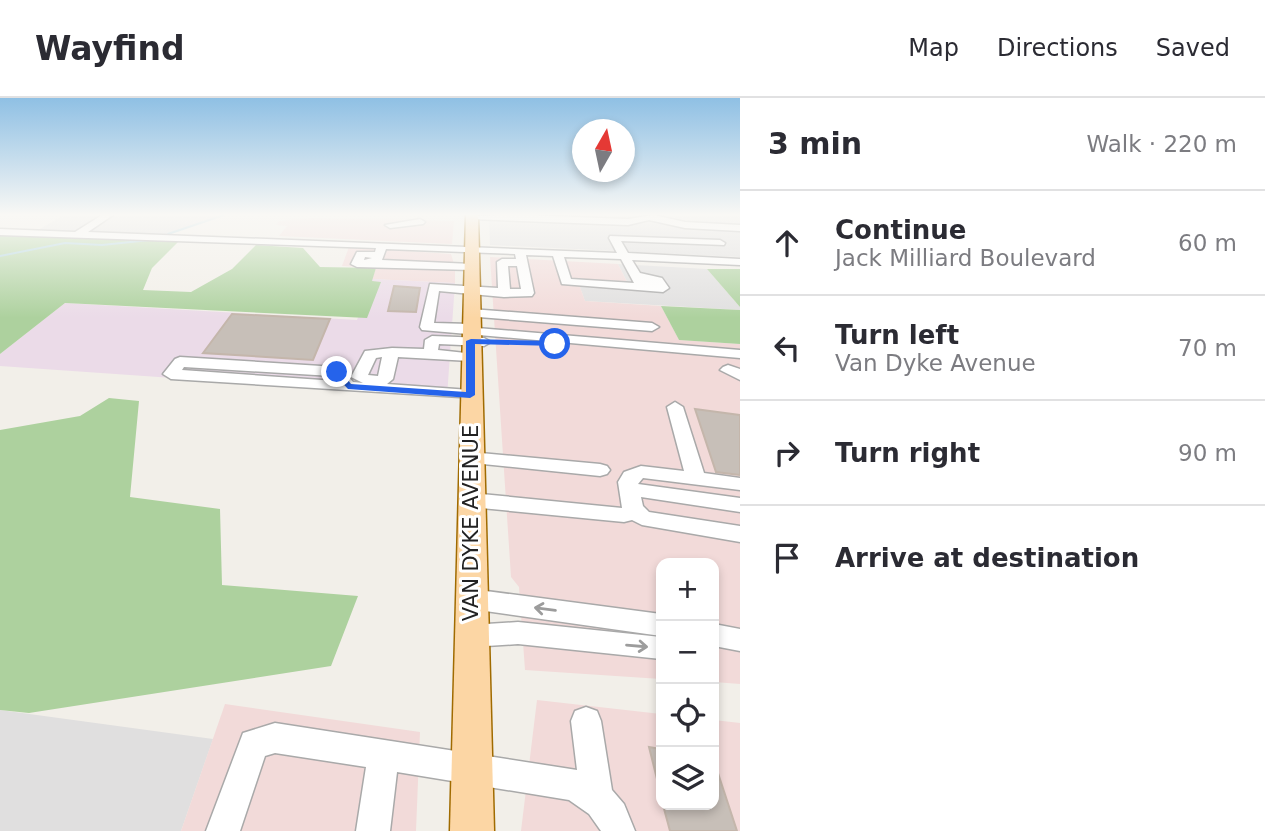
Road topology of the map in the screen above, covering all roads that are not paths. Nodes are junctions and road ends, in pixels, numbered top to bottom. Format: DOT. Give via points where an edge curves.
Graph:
graph roads {
  1 [pos="303,249"];
  2 [pos="468,249"];
  3 [pos="472,249"];
  4 [pos="473,249"];
  5 [pos="621,249"];
  6 [pos="558,253"];
  7 [pos="379,254"];
  8 [pos="625,256"];
  9 [pos="521,257"];
  10 [pos="740,262"];
  11 [pos="388,276"];
  12 [pos="504,293"];
  13 [pos="471,310"];
  14 [pos="652,327"];
  15 [pos="393,352"];
  16 [pos="740,354"];
  17 [pos="348,386"];
  18 [pos="470,395"];
  19 [pos="675,407"];
  20 [pos="470,458"];
  21 [pos="600,470"];
  22 [pos="696,478"];
  23 [pos="740,484"];
  24 [pos="629,489"];
  25 [pos="471,500"];
  26 [pos="740,505"];
  27 [pos="624,515"];
  28 [pos="740,534"];
  29 [pos="471,599"];
  30 [pos="575,613"];
  31 [pos="656,624"];
  32 [pos="471,636"];
  33 [pos="719,636"];
  34 [pos="580,640"];
  35 [pos="740,640"];
  36 [pos="740,646"];
  37 [pos="656,648"];
  38 [pos="719,649"];
  39 [pos="586,721"];
  40 [pos="383,755"];
  41 [pos="472,769"];
  42 [pos="597,798"];
  43 [pos="223,831"];
  44 [pos="373,831"];
  45 [pos="472,831"];
  46 [pos="618,831"];
  1 -- 7 [label="street"];
  2 -- 7 [label="street"];
  3 -- 13 [label="main road, VAN DYKE AVENUE"];
  4 -- 9 [label="street"];
  5 -- 8 [label="street"];
  6 -- 8 [label="street"];
  6 -- 8 [label="street" via="566,282 636,281"];
  6 -- 9 [label="street"];
  7 -- 13 [label="street"];
  8 -- 10 [label="street"];
  9 -- 12 [label="street" via="502,262"];
  9 -- 12 [label="street" via="528,293"];
  11 -- 13 [label="street" via="389,270"];
  12 -- 13 [label="street"];
  13 -- 14 [label="street"];
  13 -- 15 [label="street" via="430,355"];
  13 -- 16 [label="street" via="528,340"];
  13 -- 18 [label="main road, VAN DYKE AVENUE"];
  17 -- 17 [label="lane" via="225,378 170,374 180,362 337,372"];
  17 -- 18 [label="lane"];
  18 -- 20 [label="main road, VAN DYKE AVENUE"];
  19 -- 22 [label="street"];
  20 -- 21 [label="street"];
  20 -- 25 [label="main road, VAN DYKE AVENUE"];
  22 -- 23 [label="street"];
  22 -- 24 [label="street" via="641,472 631,476"];
  24 -- 26 [label="street"];
  24 -- 28 [label="street" via="642,518"];
  25 -- 27 [label="street"];
  25 -- 29 [label="main road, VAN DYKE AVENUE"];
  30 -- 29 [label="street, one-way"];
  29 -- 32 [label="main road, VAN DYKE AVENUE"];
  30 -- 31 [label="street"];
  30 -- 34 [label="street"];
  32 -- 34 [label="street" via="518,633"];
  32 -- 41 [label="main road, VAN DYKE AVENUE"];
  33 -- 35 [label="street"];
  34 -- 37 [label="street, one-way"];
  36 -- 38 [label="street"];
  39 -- 42 [label="street"];
  40 -- 41 [label="lane"];
  40 -- 43 [label="lane" via="275,738 254,744"];
  40 -- 44 [label="street"];
  41 -- 42 [label="street" via="572,783"];
  41 -- 45 [label="main road, VAN DYKE AVENUE"];
  42 -- 46 [label="street"];
}
